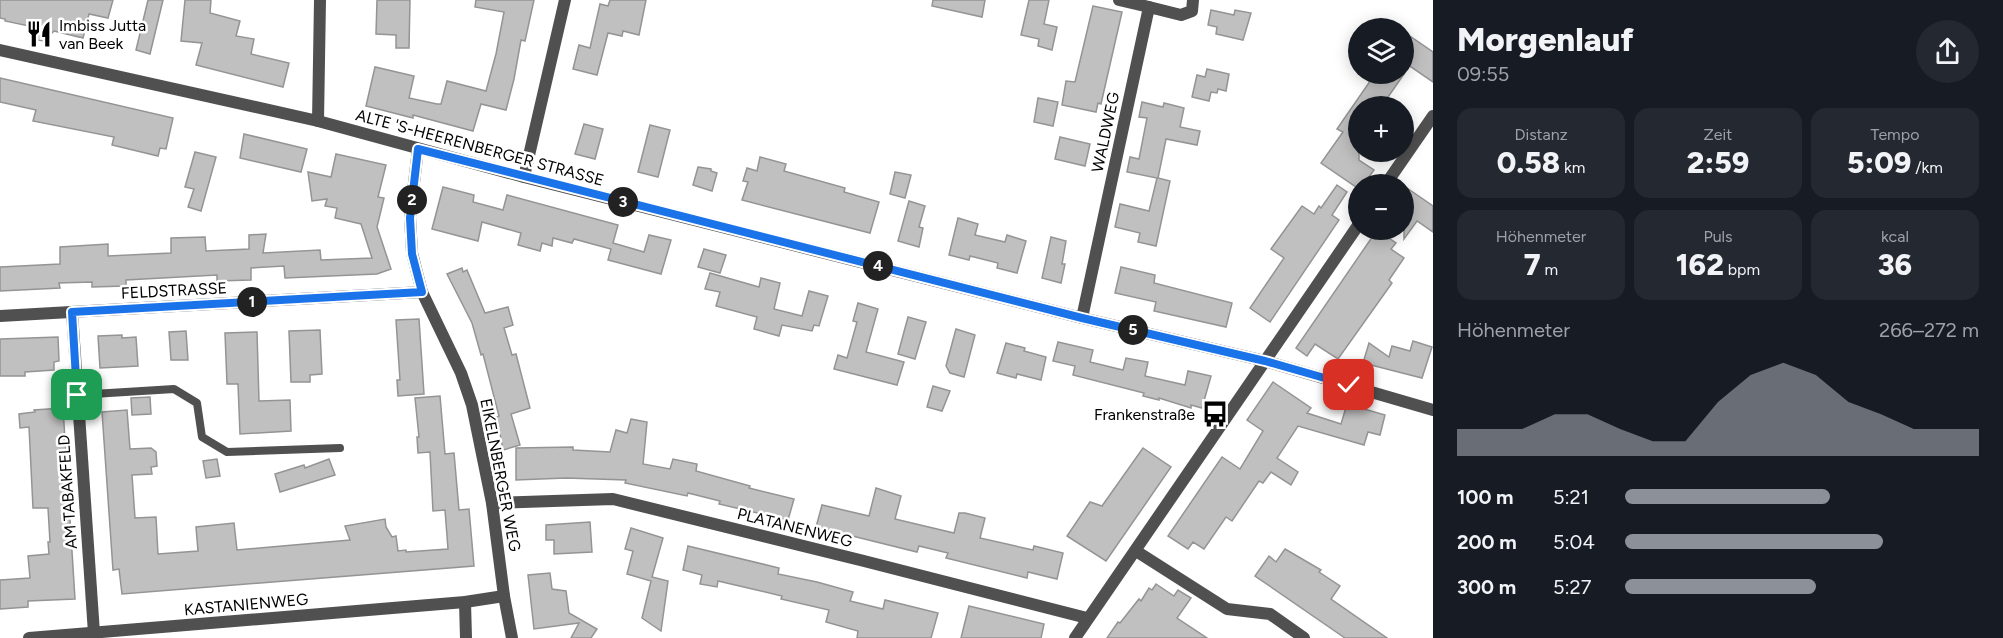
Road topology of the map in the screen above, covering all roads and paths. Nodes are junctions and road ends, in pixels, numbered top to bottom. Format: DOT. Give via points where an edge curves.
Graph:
graph roads {
  1 [pos="320,0"];
  2 [pos="565,0"];
  3 [pos="1119,0"];
  4 [pos="1192,5"];
  5 [pos="1149,7"];
  6 [pos="0,50"];
  7 [pos="1433,116"];
  8 [pos="318,121"];
  9 [pos="418,149"];
  10 [pos="1393,174"];
  11 [pos="524,177"];
  12 [pos="1348,240"];
  13 [pos="422,292"];
  14 [pos="72,312"];
  15 [pos="0,316"];
  16 [pos="1082,318"];
  17 [pos="1265,361"];
  18 [pos="77,395"];
  19 [pos="1433,410"];
  20 [pos="340,448"];
  21 [pos="492,503"];
  22 [pos="1136,551"];
  23 [pos="504,596"];
  24 [pos="465,602"];
  25 [pos="1087,618"];
  26 [pos="94,633"];
  27 [pos="125,634"];
  28 [pos="29,638"];
  29 [pos="466,638"];
  30 [pos="512,638"];
  31 [pos="1075,638"];
  32 [pos="1304,638"];
  1 -- 8 [label="street"];
  2 -- 11 [label="street"];
  3 -- 5 [label="street"];
  4 -- 5 [label="street" via="1181,15"];
  5 -- 16 [label="street, WALDWEG"];
  6 -- 8 [label="street, ALTE 'S-HEERENBERGER STRASSE"];
  7 -- 10 [label="street"];
  8 -- 9 [label="street, ALTE 'S-HEERENBERGER STRASSE"];
  9 -- 11 [label="street, ALTE 'S-HEERENBERGER STRASSE"];
  9 -- 13 [label="street, EIKELNBERGER WEG" via="410,218 412,254"];
  11 -- 16 [label="street, ALTE 'S-HEERENBERGER STRASSE"];
  12 -- 17 [label="street"];
  13 -- 14 [label="street, FELDSTRASSE"];
  13 -- 21 [label="street, EIKELNBERGER WEG" via="472,405"];
  14 -- 15 [label="street, FELDSTRASSE"];
  14 -- 18 [label="street, AM TABAKFELD"];
  16 -- 17 [label="street, ALTE 'S-HEERENBERGER STRASSE"];
  17 -- 19 [label="street, ALTE 'S-HEERENBERGER STRASSE"];
  17 -- 22 [label="street"];
  18 -- 20 [label="lane" via="174,389 197,403 202,437 227,452"];
  18 -- 26 [label="street, AM TABAKFELD"];
  21 -- 23 [label="street, EIKELNBERGER WEG"];
  21 -- 25 [label="street, PLATANENWEG" via="613,499"];
  22 -- 25 [label="street"];
  22 -- 32 [label="street" via="1227,609 1270,614"];
  23 -- 24 [label="street, KASTANIENWEG"];
  23 -- 30 [label="street, EIKELNBERGER WEG"];
  24 -- 27 [label="street, KASTANIENWEG"];
  24 -- 29 [label="street"];
  25 -- 31 [label="street"];
  26 -- 27 [label="street, KASTANIENWEG"];
  26 -- 28 [label="street, KASTANIENWEG"];
}
